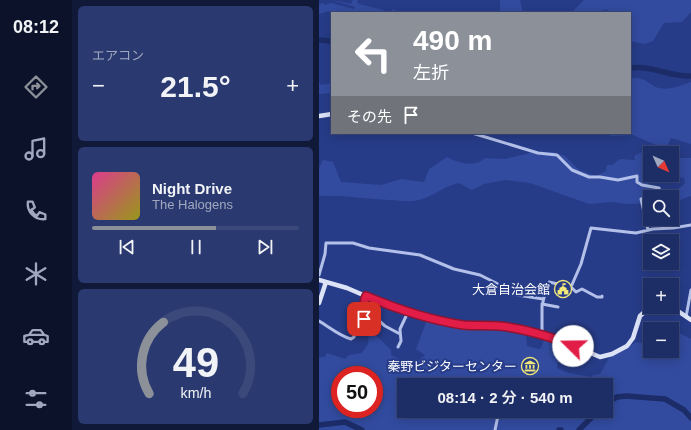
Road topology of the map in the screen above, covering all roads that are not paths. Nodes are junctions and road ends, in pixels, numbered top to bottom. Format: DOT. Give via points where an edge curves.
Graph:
graph roads {
  1 [pos="331,114"];
  2 [pos="319,116"];
  3 [pos="475,134"];
  4 [pos="660,190"];
  5 [pos="643,198"];
  6 [pos="643,211"];
  7 [pos="691,225"];
  8 [pos="647,226"];
  9 [pos="648,230"];
  10 [pos="319,275"];
  11 [pos="319,280"];
  12 [pos="326,282"];
  13 [pos="571,287"];
  14 [pos="691,290"];
  15 [pos="366,296"];
  16 [pos="602,296"];
  17 [pos="543,299"];
  18 [pos="319,303"];
  19 [pos="542,304"];
  20 [pos="558,307"];
  21 [pos="366,312"];
  22 [pos="408,312"];
  23 [pos="679,312"];
  24 [pos="643,313"];
  25 [pos="686,317"];
  26 [pos="691,320"];
  27 [pos="319,321"];
  28 [pos="399,334"];
  29 [pos="542,335"];
  30 [pos="398,347"];
  31 [pos="498,418"];
  32 [pos="495,430"];
  1 -- 2 [label="main road"];
  3 -- 4 [label="street" via="538,153 557,155 572,170 589,177 618,180 637,176 637,182"];
  5 -- 6 [label="street"];
  7 -- 9 [label="street"];
  8 -- 9 [label="street"];
  9 -- 13 [label="street" via="636,233 591,228 581,264"];
  10 -- 17 [label="street" via="326,243 353,243 369,248 420,255 454,269 480,275 511,294"];
  11 -- 12 [label="main road"];
  12 -- 15 [label="main road"];
  12 -- 18 [label="main road"];
  13 -- 16 [label="street" via="576,292 582,289 597,297"];
  13 -- 17 [label="street" via="549,282"];
  14 -- 25 [label="street"];
  15 -- 21 [label="street"];
  15 -- 22 [label="main road"];
  17 -- 19 [label="street"];
  19 -- 20 [label="street"];
  19 -- 29 [label="street"];
  21 -- 27 [label="street" via="351,339 337,334"];
  21 -- 28 [label="street" via="370,318 377,319"];
  22 -- 28 [label="street"];
  22 -- 29 [label="main road" via="453,323 498,326"];
  23 -- 25 [label="main road"];
  24 -- 29 [label="main road" via="630,342 607,356 593,354"];
  25 -- 26 [label="main road"];
  28 -- 30 [label="street" via="401,341"];
  31 -- 32 [label="street"];
}
